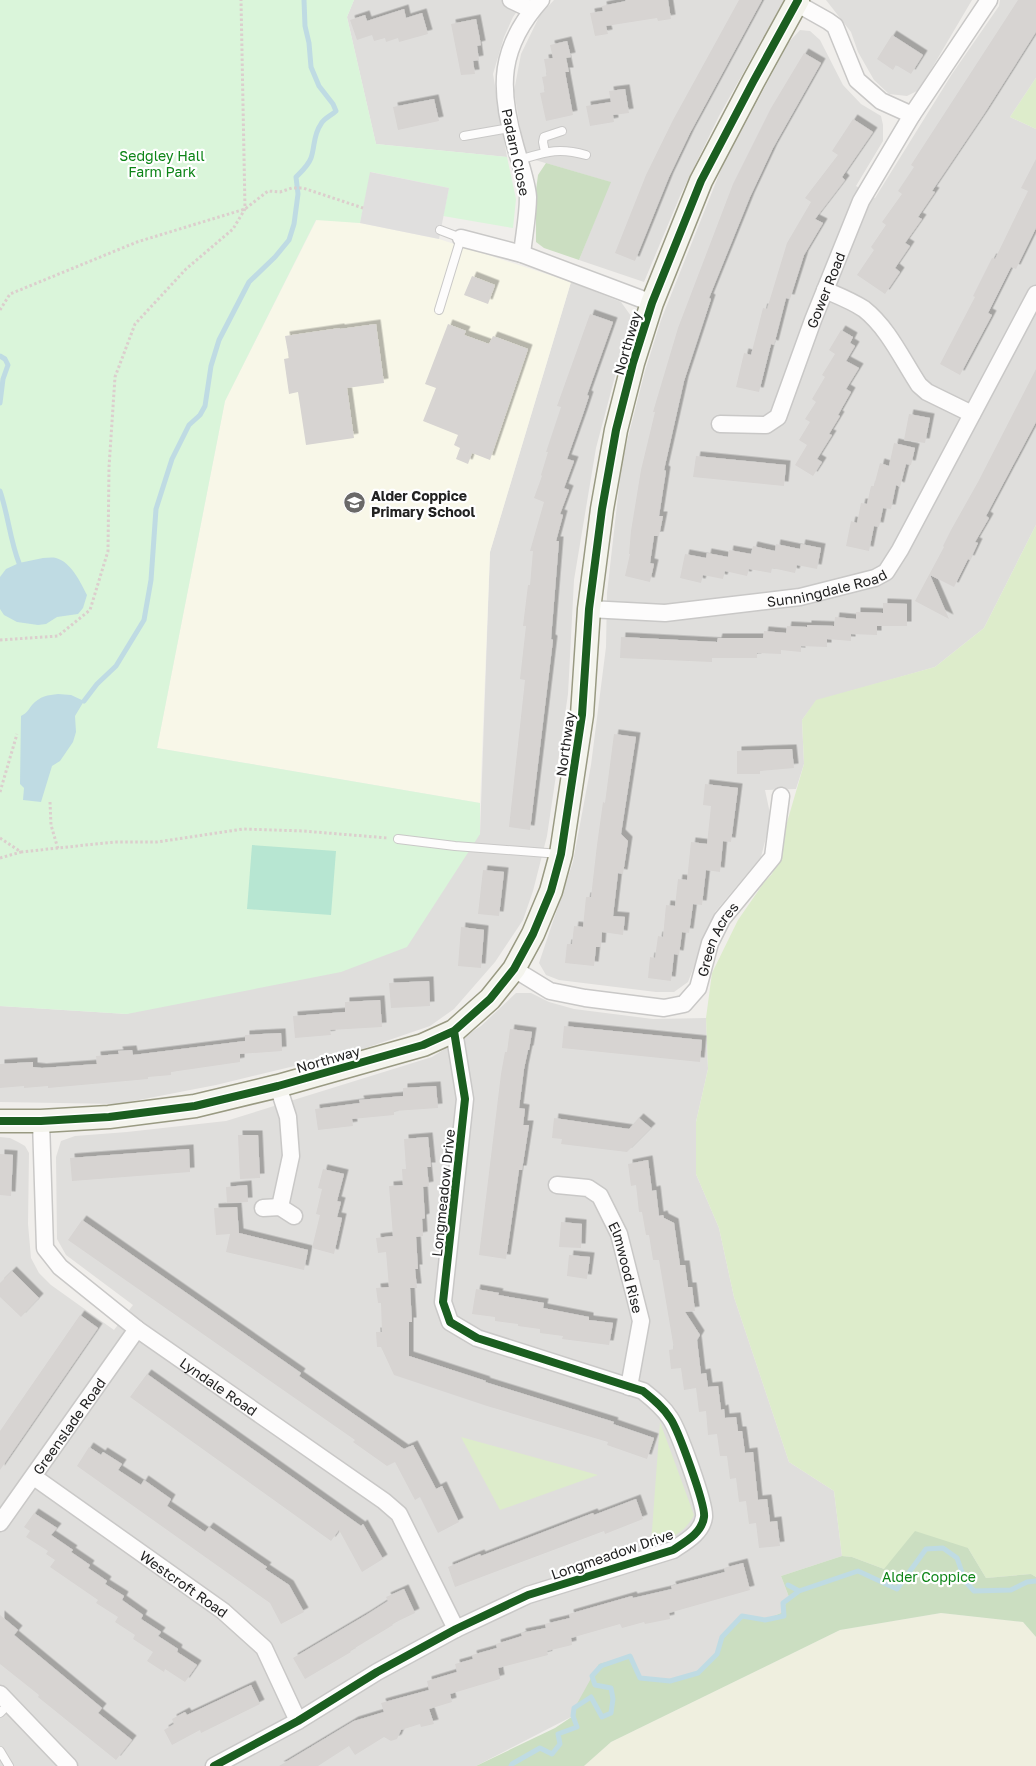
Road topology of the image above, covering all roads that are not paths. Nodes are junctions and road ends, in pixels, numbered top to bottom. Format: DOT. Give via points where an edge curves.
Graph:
graph roads {
  1 [pos="511,0"];
  2 [pos="989,0"];
  3 [pos="797,2"];
  4 [pos="536,5"];
  5 [pos="912,115"];
  6 [pos="510,128"];
  7 [pos="562,131"];
  8 [pos="464,136"];
  9 [pos="545,152"];
  10 [pos="586,155"];
  11 [pos="519,160"];
  12 [pos="440,230"];
  13 [pos="461,238"];
  14 [pos="522,254"];
  15 [pos="826,290"];
  16 [pos="1036,294"];
  17 [pos="652,303"];
  18 [pos="439,310"];
  19 [pos="972,414"];
  20 [pos="720,424"];
  21 [pos="589,609"];
  22 [pos="782,796"];
  23 [pos="398,839"];
  24 [pos="561,854"];
  25 [pos="514,969"];
  26 [pos="454,1031"];
  27 [pos="278,1086"];
  28 [pos="0,1121"];
  29 [pos="41,1121"];
  30 [pos="557,1185"];
  31 [pos="263,1208"];
  32 [pos="137,1329"];
  33 [pos="629,1387"];
  34 [pos="34,1477"];
  35 [pos="0,1523"];
  36 [pos="456,1629"];
  37 [pos="3,1704"];
  38 [pos="298,1721"];
  39 [pos="0,1751"];
  40 [pos="9,1766"];
  41 [pos="68,1766"];
  42 [pos="214,1766"];
  1 -- 4 [label="street"];
  2 -- 5 [label="street, Gower Road"];
  3 -- 5 [label="street" via="835,26 857,80 881,101"];
  3 -- 17 [label="street, Northway" via="701,181"];
  4 -- 6 [label="street, Padarn Close" via="511,44 503,83"];
  5 -- 15 [label="street, Gower Road" via="862,200"];
  6 -- 8 [label="lane"];
  6 -- 11 [label="street, Padarn Close"];
  7 -- 9 [label="lane" via="544,137"];
  9 -- 10 [label="lane" via="568,150"];
  9 -- 11 [label="lane"];
  11 -- 14 [label="street, Padarn Close" via="528,196"];
  12 -- 13 [label="lane"];
  13 -- 14 [label="street"];
  13 -- 18 [label="lane"];
  14 -- 17 [label="street"];
  15 -- 19 [label="street" via="849,300 882,327 918,384 927,392"];
  15 -- 20 [label="street, Gower Road" via="778,417 766,425"];
  16 -- 19 [label="street, Sunningdale Road"];
  17 -- 21 [label="street, Northway" via="616,430"];
  19 -- 21 [label="street, Sunningdale Road" via="900,550 886,572 875,578 800,597 665,613"];
  21 -- 24 [label="street, Northway" via="582,715"];
  22 -- 25 [label="street, Green Acres" via="773,856 722,919 710,943 698,988 684,1004 664,1008 550,991"];
  23 -- 24 [label="lane"];
  24 -- 25 [label="street, Northway" via="552,891"];
  25 -- 26 [label="street, Northway" via="490,999"];
  26 -- 27 [label="street, Northway" via="422,1044"];
  26 -- 33 [label="street, Longmeadow Drive" via="465,1099 443,1302 450,1322 477,1338"];
  27 -- 29 [label="street, Northway" via="195,1106 109,1117"];
  27 -- 31 [label="street" via="288,1117 291,1156 287,1211"];
  28 -- 29 [label="street, Northway"];
  29 -- 32 [label="street, Lyndale Road" via="45,1248 60,1267"];
  30 -- 33 [label="street, Elmwood Rise" via="588,1188 600,1196 619,1234 640,1321"];
  32 -- 34 [label="street, Greenslade Road"];
  32 -- 36 [label="street, Lyndale Road" via="399,1514"];
  33 -- 36 [label="street, Longmeadow Drive" via="643,1391 670,1418 701,1500 704,1516 699,1528 689,1540 673,1550 528,1595"];
  34 -- 35 [label="street, Greenslade Road"];
  34 -- 38 [label="street, Westcroft Road" via="223,1611 264,1648"];
  36 -- 38 [label="street, Longmeadow Drive" via="377,1672"];
  37 -- 41 [label="street"];
  38 -- 42 [label="street, Longmeadow Drive"];
  39 -- 40 [label="lane"];
}
